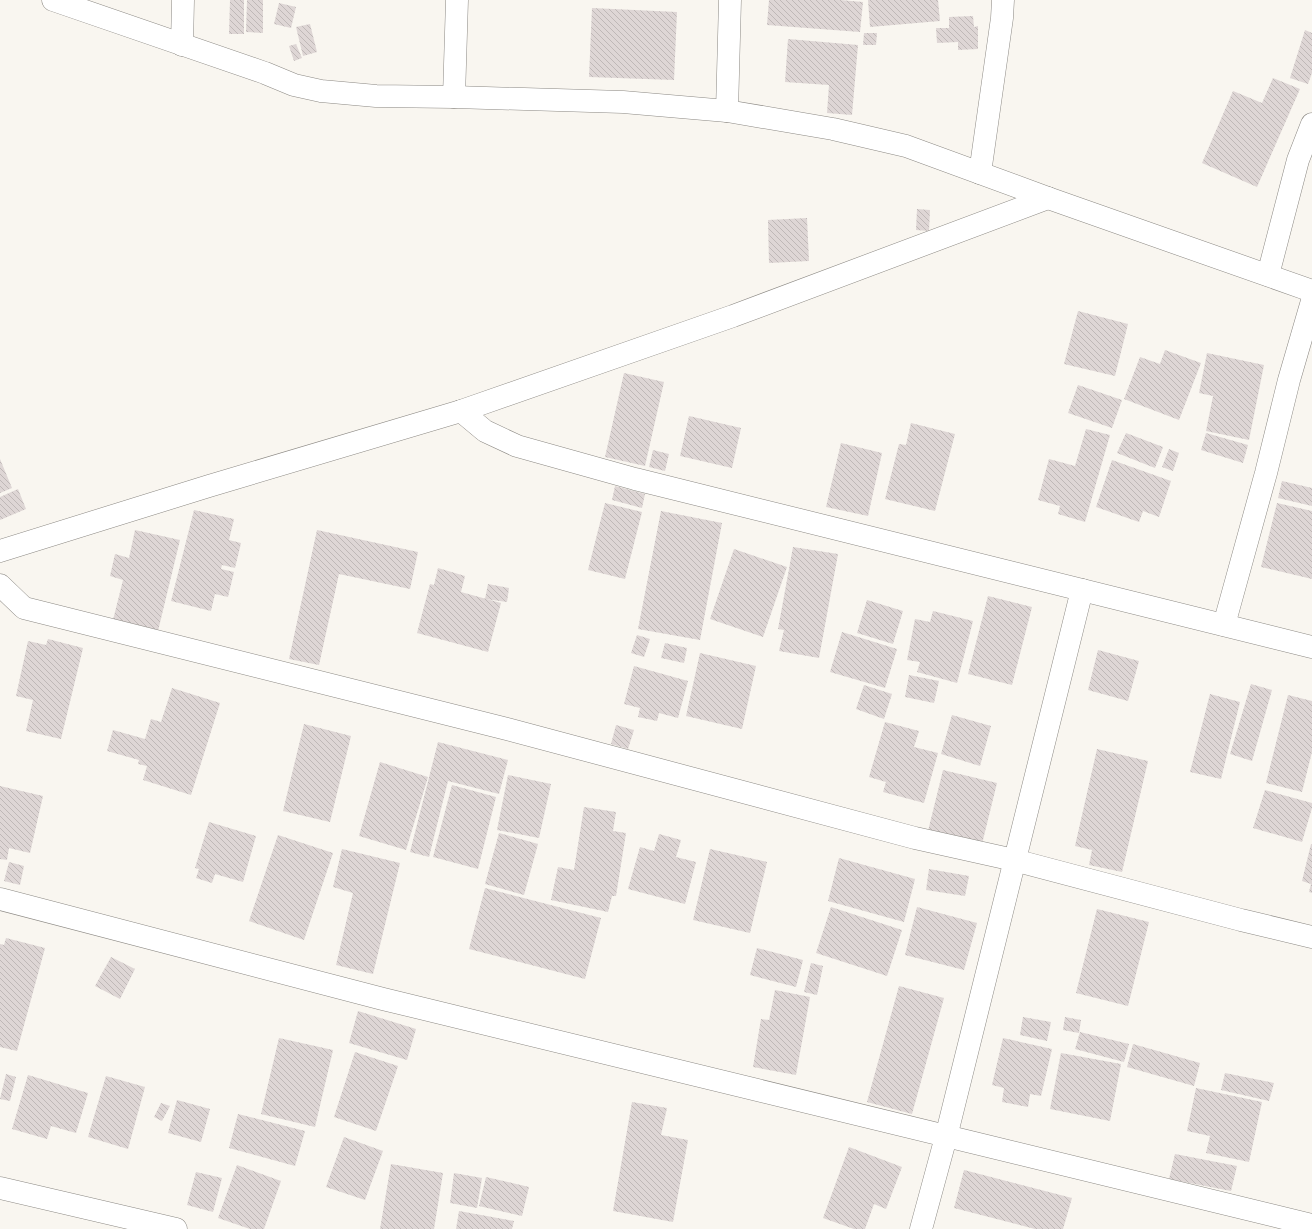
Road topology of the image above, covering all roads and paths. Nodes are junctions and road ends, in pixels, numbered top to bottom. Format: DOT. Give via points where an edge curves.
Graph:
graph roads {
  1 [pos="53,0"];
  2 [pos="183,0"];
  3 [pos="457,0"];
  4 [pos="730,0"];
  5 [pos="1003,0"];
  6 [pos="182,45"];
  7 [pos="454,97"];
  8 [pos="727,111"];
  9 [pos="1312,124"];
  10 [pos="980,173"];
  11 [pos="1048,198"];
  12 [pos="1268,275"];
  13 [pos="1312,291"];
  14 [pos="1312,301"];
  15 [pos="461,411"];
  16 [pos="0,551"];
  17 [pos="0,585"];
  18 [pos="1082,590"];
  19 [pos="1224,625"];
  20 [pos="1312,647"];
  21 [pos="1014,860"];
  22 [pos="0,899"];
  23 [pos="1312,937"];
  24 [pos="946,1137"];
  25 [pos="0,1188"];
  26 [pos="1312,1226"];
  27 [pos="176,1229"];
  28 [pos="921,1229"];
  1 -- 6 [label="street"];
  2 -- 6 [label="street"];
  3 -- 7 [label="street"];
  4 -- 8 [label="street"];
  5 -- 10 [label="street"];
  6 -- 7 [label="street" via="294,85 321,91 376,96"];
  7 -- 8 [label="street" via="623,102"];
  8 -- 10 [label="street" via="833,129 906,146"];
  9 -- 12 [label="street" via="1298,160"];
  10 -- 11 [label="street"];
  11 -- 12 [label="street"];
  11 -- 15 [label="street" via="733,316"];
  12 -- 13 [label="street"];
  14 -- 19 [label="street"];
  15 -- 16 [label="street"];
  15 -- 18 [label="street" via="485,431 517,446 635,479"];
  17 -- 21 [label="street" via="24,608 507,728 914,838"];
  18 -- 19 [label="street"];
  18 -- 21 [label="street"];
  19 -- 20 [label="street"];
  21 -- 23 [label="street"];
  21 -- 24 [label="street"];
  22 -- 24 [label="street" via="383,998"];
  24 -- 26 [label="street"];
  24 -- 28 [label="street"];
  25 -- 27 [label="street"];
}
